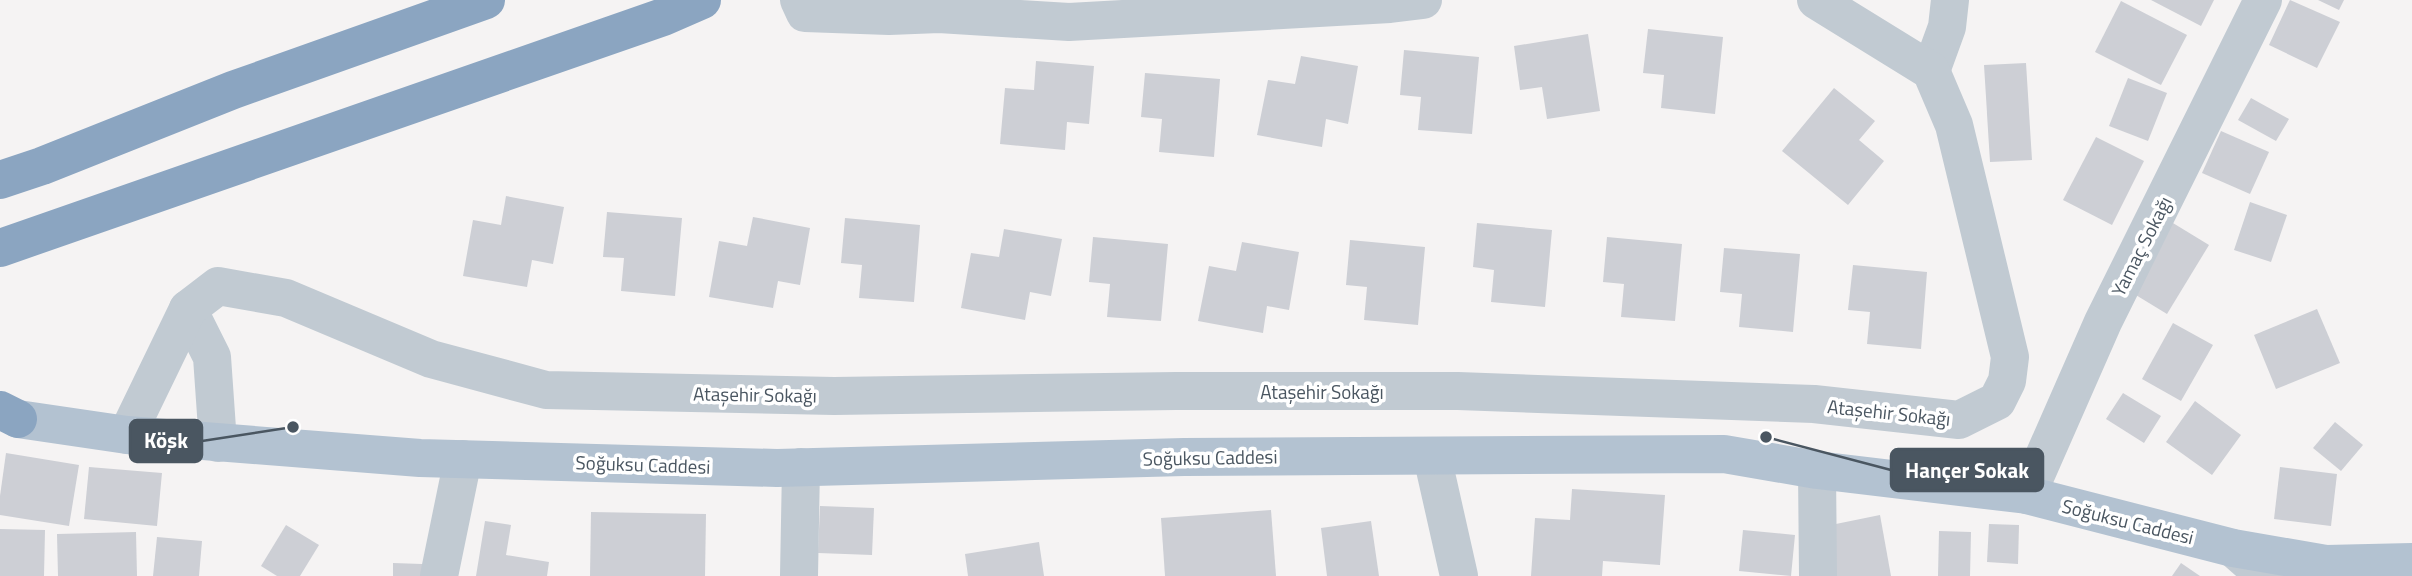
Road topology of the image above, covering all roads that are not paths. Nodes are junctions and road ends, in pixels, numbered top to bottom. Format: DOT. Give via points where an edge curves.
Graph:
graph roads {
  1 [pos="486,0"];
  2 [pos="702,0"];
  3 [pos="799,0"];
  4 [pos="1423,0"];
  5 [pos="1815,0"];
  6 [pos="1950,0"];
  7 [pos="2263,0"];
  8 [pos="946,7"];
  9 [pos="1931,71"];
  10 [pos="0,180"];
  11 [pos="0,248"];
  12 [pos="188,309"];
  13 [pos="5,417"];
  14 [pos="127,435"];
  15 [pos="218,443"];
  16 [pos="1433,456"];
  17 [pos="463,459"];
  18 [pos="801,467"];
  19 [pos="1817,470"];
  20 [pos="2027,495"];
  21 [pos="2233,548"];
  22 [pos="2412,562"];
  23 [pos="439,576"];
  24 [pos="799,576"];
  25 [pos="1460,576"];
  26 [pos="1818,576"];
  27 [pos="2266,576"];
  1 -- 10 [label="highway"];
  2 -- 11 [label="highway"];
  3 -- 8 [label="street" via="805,13 889,16"];
  4 -- 8 [label="street" via="1069,22"];
  5 -- 9 [label="street"];
  6 -- 9 [label="street" via="1947,27"];
  7 -- 20 [label="street, Yamaç Sokağı" via="2103,322"];
  9 -- 12 [label="street, Ataşehir Sokağı" via="1955,125 2010,357 2007,381 1997,401 1959,419 1814,404 1458,391 834,396 546,390 431,359 286,298 218,286"];
  12 -- 14 [label="street"];
  12 -- 15 [label="street" via="212,357"];
  13 -- 14 [label="main road, Soğuksu Caddesi"];
  14 -- 15 [label="main road, Soğuksu Caddesi"];
  15 -- 17 [label="main road, Soğuksu Caddesi"];
  16 -- 18 [label="main road, Soğuksu Caddesi"];
  16 -- 19 [label="main road, Soğuksu Caddesi" via="1724,454"];
  16 -- 25 [label="street"];
  17 -- 18 [label="main road, Soğuksu Caddesi"];
  17 -- 23 [label="street"];
  18 -- 24 [label="street"];
  19 -- 20 [label="main road, Soğuksu Caddesi"];
  19 -- 26 [label="street"];
  20 -- 21 [label="main road, Soğuksu Caddesi"];
  21 -- 22 [label="main road, Soğuksu Caddesi" via="2326,564"];
  21 -- 27 [label="street"];
}
